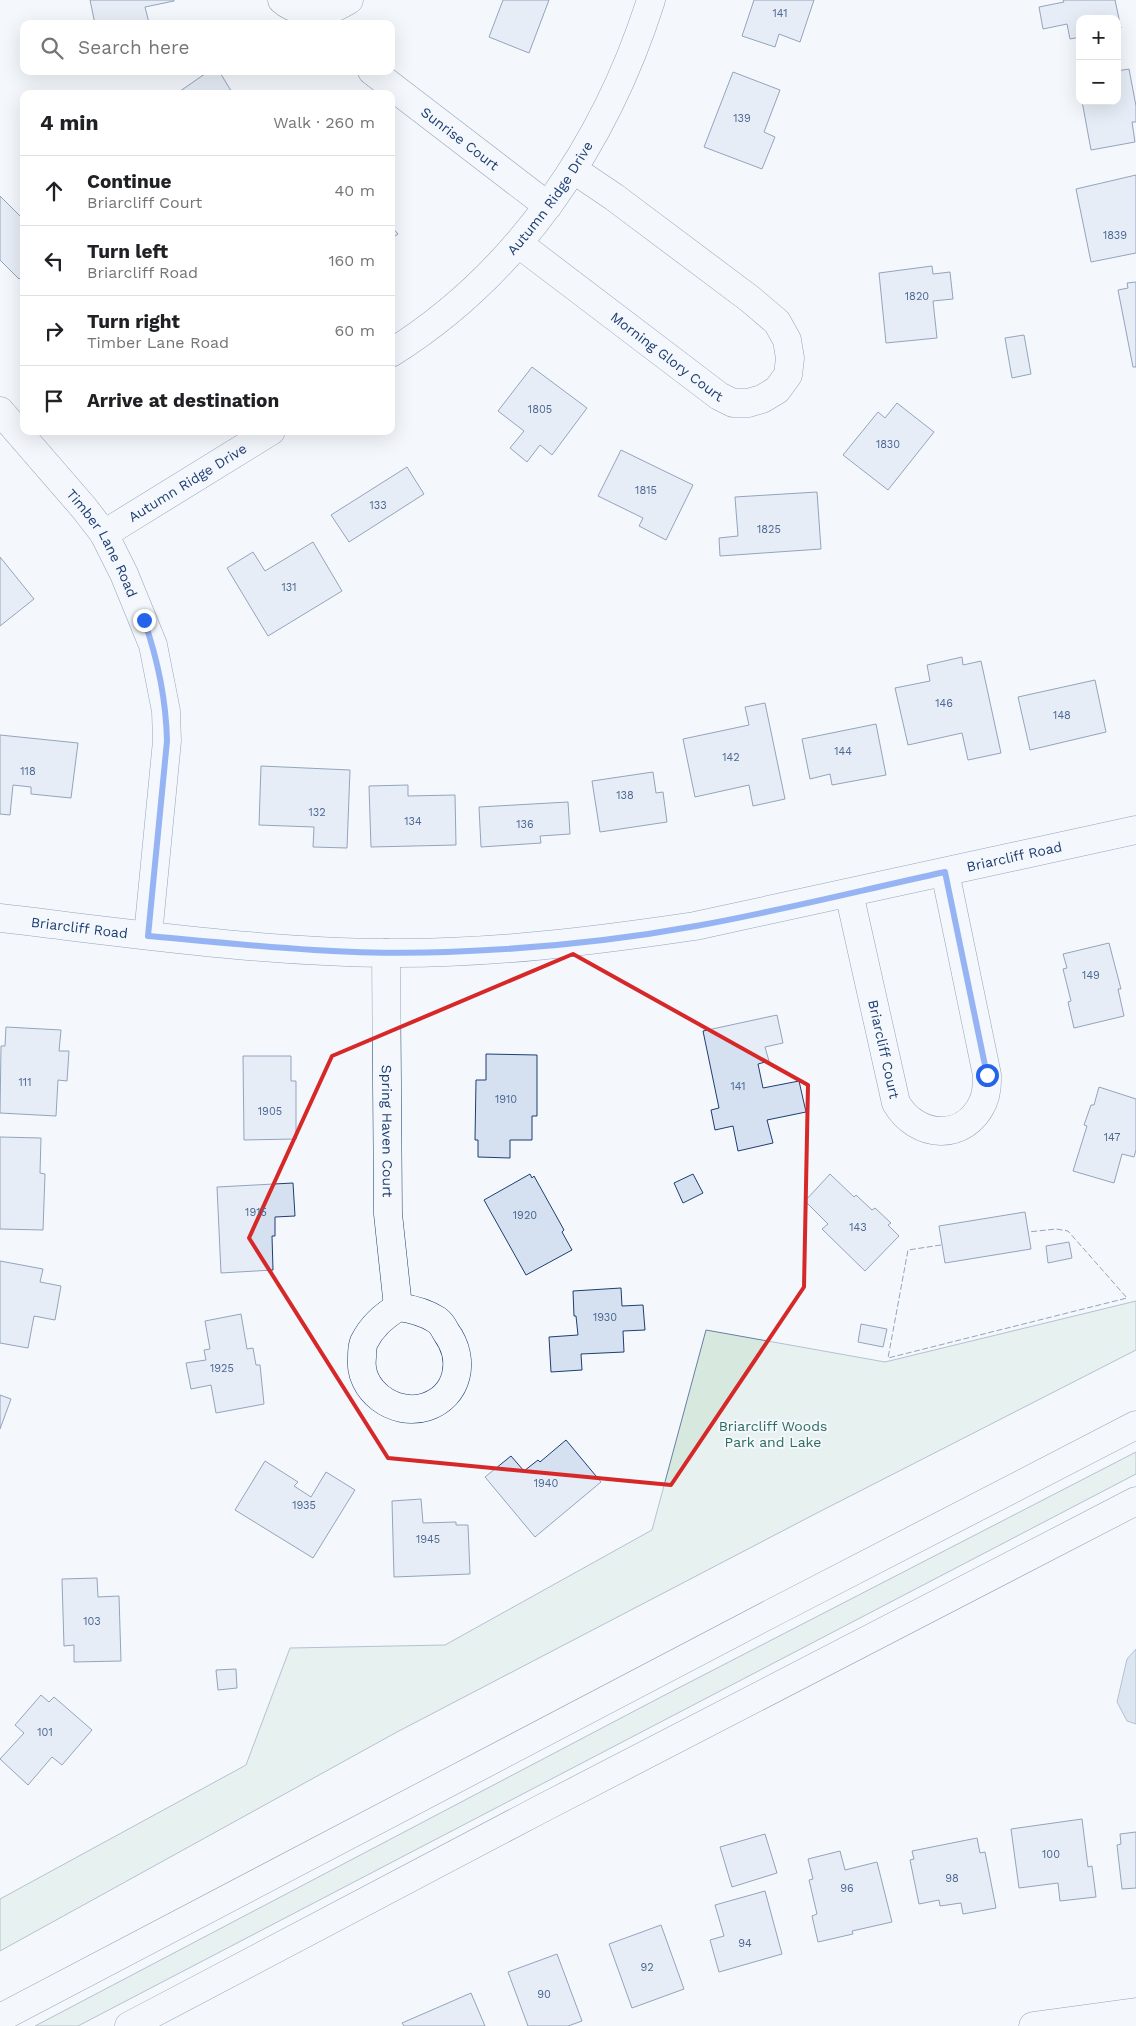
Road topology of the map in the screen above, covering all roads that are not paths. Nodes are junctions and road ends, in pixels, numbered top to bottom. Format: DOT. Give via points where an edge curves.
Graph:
graph roads {
  1 [pos="282,0"];
  2 [pos="651,0"];
  3 [pos="340,11"];
  4 [pos="377,75"];
  5 [pos="574,170"];
  6 [pos="548,206"];
  7 [pos="519,244"];
  8 [pos="395,351"];
  9 [pos="0,411"];
  10 [pos="20,434"];
  11 [pos="21,435"];
  12 [pos="265,435"];
  13 [pos="104,534"];
  14 [pos="1136,830"];
  15 [pos="945,872"];
  16 [pos="849,893"];
  17 [pos="0,918"];
  18 [pos="148,936"];
  19 [pos="386,953"];
  20 [pos="398,1307"];
  21 [pos="1136,1425"];
  22 [pos="1136,1501"];
  23 [pos="1136,2012"];
  24 [pos="0,2018"];
  25 [pos="129,2026"];
  26 [pos="1033,2026"];
  1 -- 3 [label="street" via="309,12"];
  2 -- 5 [label="street, Autumn Ridge Drive" via="619,87"];
  4 -- 6 [label="street, Sunrise Court"];
  5 -- 6 [label="street, Autumn Ridge Drive"];
  5 -- 7 [label="street, Morning Glory Court" via="777,322 787,340 790,358 788,375 777,390 748,404 733,403 719,396"];
  6 -- 7 [label="street, Autumn Ridge Drive"];
  7 -- 8 [label="street, Autumn Ridge Drive" via="467,295"];
  9 -- 10 [label="street, Timber Lane Road"];
  11 -- 13 [label="street, Timber Lane Road"];
  12 -- 13 [label="street, Autumn Ridge Drive"];
  13 -- 18 [label="street, Timber Lane Road" via="153,645 166,712 164,787"];
  14 -- 15 [label="street, Briarcliff Road"];
  15 -- 16 [label="street, Briarcliff Road"];
  15 -- 16 [label="street, Briarcliff Court" via="987,1075 984,1100 977,1113 963,1125 946,1132 914,1123 896,1103"];
  16 -- 19 [label="street, Briarcliff Road" via="744,917 647,933 506,948"];
  17 -- 18 [label="street, Briarcliff Road"];
  18 -- 19 [label="street, Briarcliff Road" via="277,948"];
  19 -- 20 [label="street, Spring Haven Court" via="388,1214"];
  21 -- 24 [label="street"];
  22 -- 25 [label="street"];
  23 -- 26 [label="street"];
}
